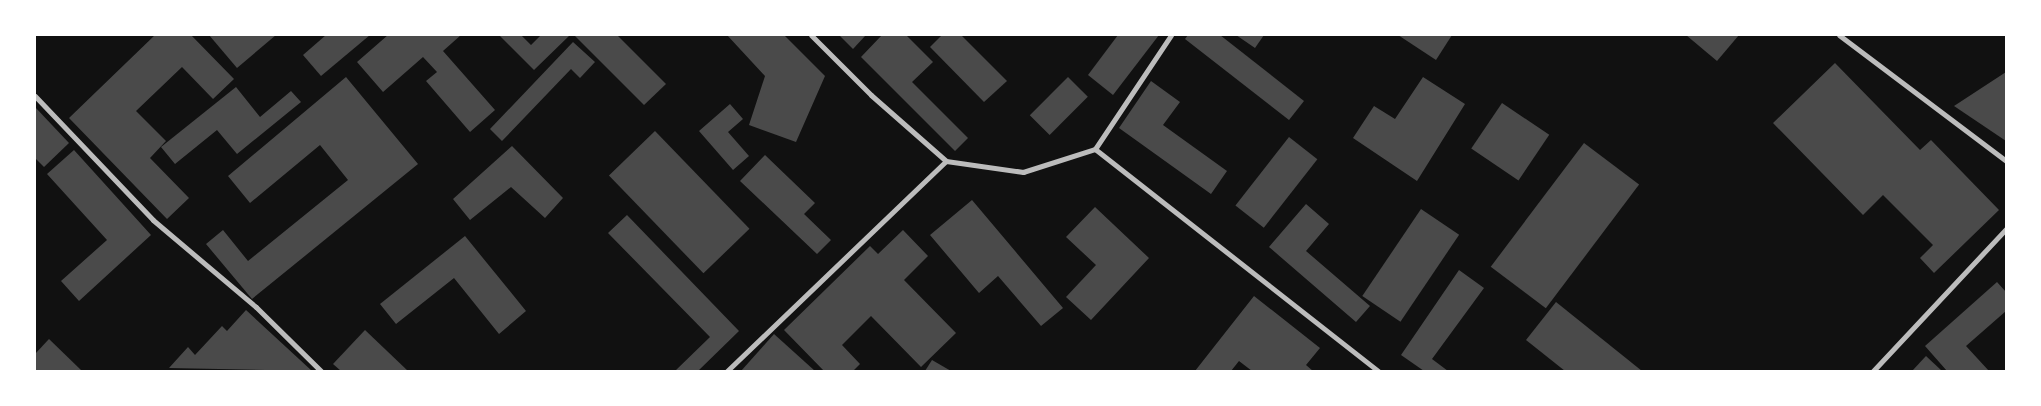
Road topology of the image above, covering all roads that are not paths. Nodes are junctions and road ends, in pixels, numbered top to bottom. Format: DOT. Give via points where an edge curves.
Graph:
graph roads {
  1 [pos="811,35"];
  2 [pos="1171,35"];
  3 [pos="1838,35"];
  4 [pos="35,96"];
  5 [pos="1095,149"];
  6 [pos="946,161"];
  7 [pos="2006,161"];
  8 [pos="2006,229"];
  9 [pos="321,371"];
  10 [pos="728,371"];
  11 [pos="1378,371"];
  12 [pos="1873,371"];
  1 -- 6 [label="street" via="871,95"];
  2 -- 5 [label="street"];
  3 -- 7 [label="street"];
  4 -- 9 [label="street" via="153,220 256,307"];
  5 -- 6 [label="street" via="1023,172"];
  5 -- 11 [label="street"];
  6 -- 10 [label="street"];
  8 -- 12 [label="street"];
}
